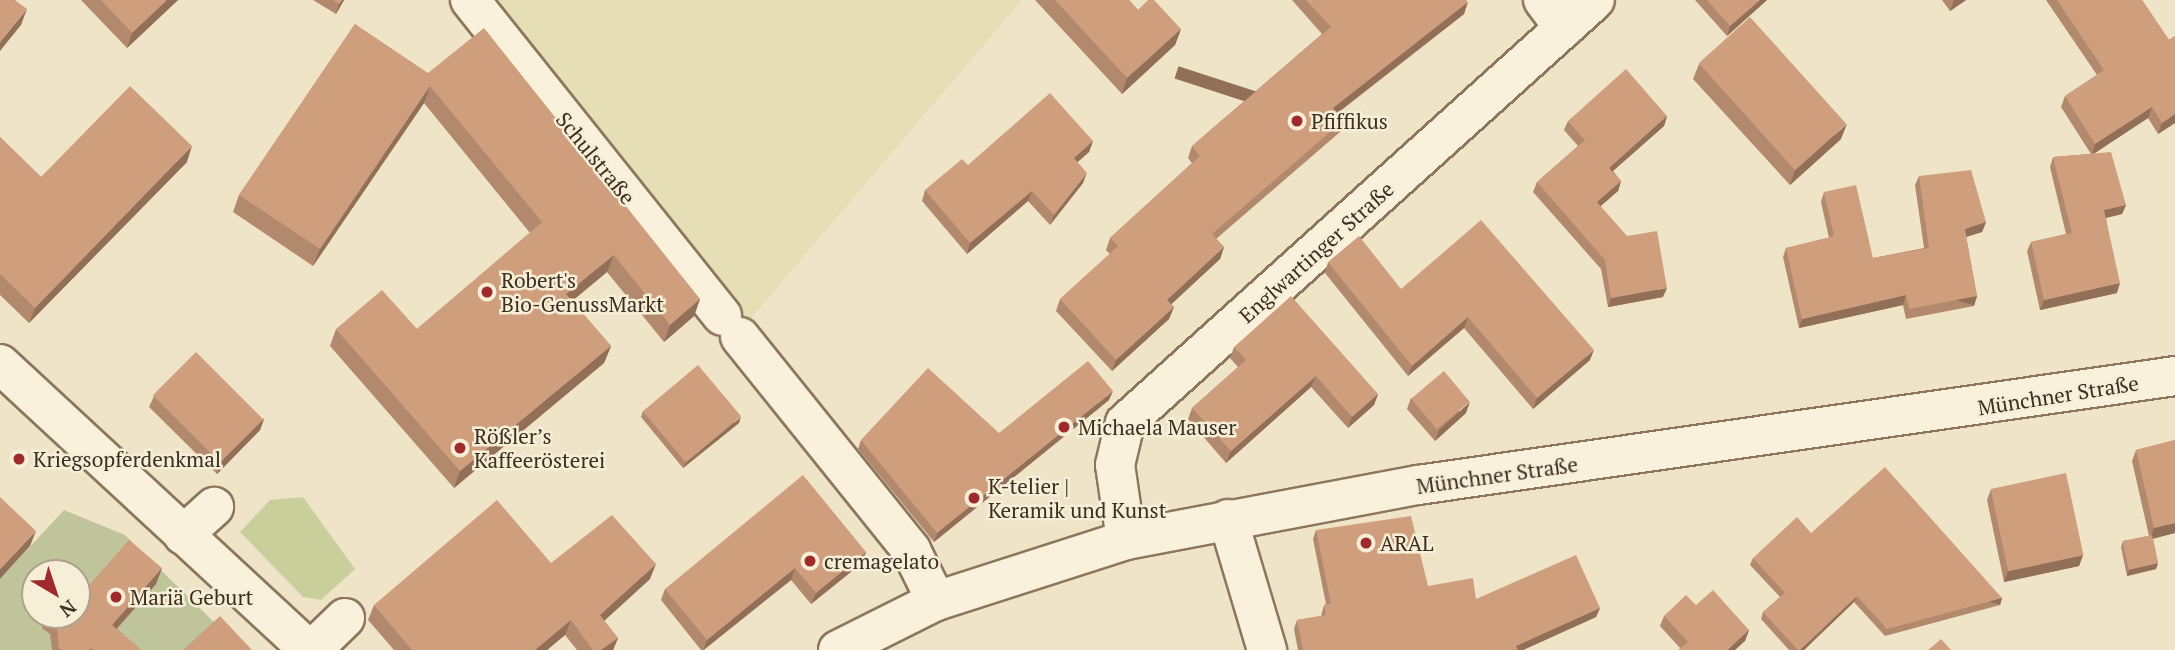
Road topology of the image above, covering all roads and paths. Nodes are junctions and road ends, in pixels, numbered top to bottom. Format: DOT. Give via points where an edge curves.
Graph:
graph roads {
  1 [pos="470,0"];
  2 [pos="1595,0"];
  3 [pos="1553,14"];
  4 [pos="2175,376"];
  5 [pos="7,383"];
  6 [pos="214,507"];
  7 [pos="1228,519"];
  8 [pos="183,535"];
  9 [pos="1126,540"];
  10 [pos="936,601"];
  11 [pos="345,618"];
  12 [pos="311,650"];
  13 [pos="838,650"];
  14 [pos="1267,650"];
  1 -- 10 [label="street, Schulstraße" via="911,550"];
  2 -- 3 [label="street, Englwartinger Straße"];
  3 -- 9 [label="street, Englwartinger Straße" via="1125,423 1115,465"];
  4 -- 7 [label="street, Münchner Straße"];
  5 -- 8 [label="street"];
  6 -- 8 [label="street"];
  7 -- 9 [label="street, Münchner Straße"];
  7 -- 14 [label="street"];
  8 -- 12 [label="street"];
  9 -- 10 [label="street, Münchner Straße"];
  10 -- 13 [label="street, Münchner Straße"];
  11 -- 12 [label="street"];
}
